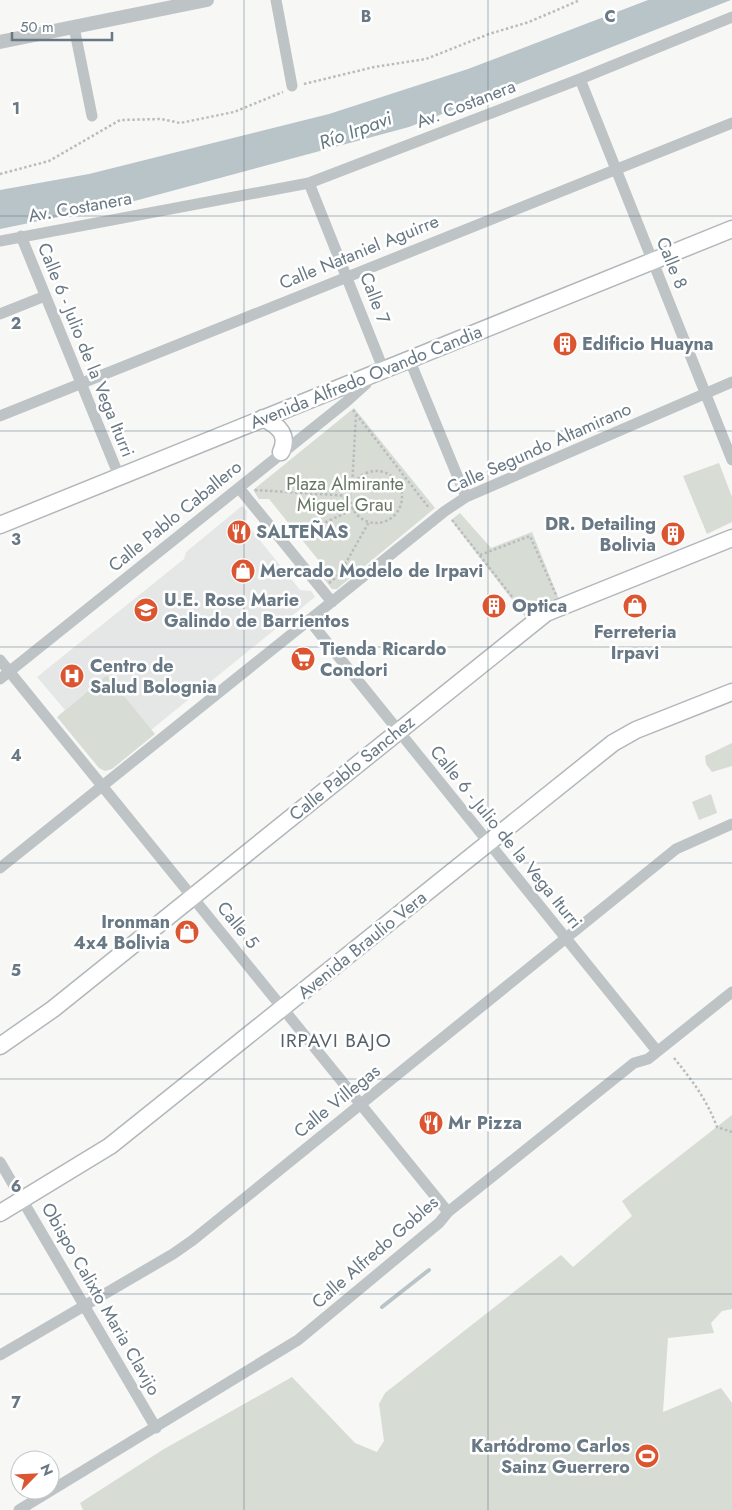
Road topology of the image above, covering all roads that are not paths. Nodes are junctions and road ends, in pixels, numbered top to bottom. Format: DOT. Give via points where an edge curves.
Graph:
graph roads {
  1 [pos="207,0"];
  2 [pos="276,0"];
  3 [pos="732,17"];
  4 [pos="74,27"];
  5 [pos="0,42"];
  6 [pos="580,78"];
  7 [pos="292,86"];
  8 [pos="92,116"];
  9 [pos="732,123"];
  10 [pos="615,170"];
  11 [pos="309,183"];
  12 [pos="732,229"];
  13 [pos="21,236"];
  14 [pos="0,240"];
  15 [pos="652,260"];
  16 [pos="347,276"];
  17 [pos="45,296"];
  18 [pos="0,314"];
  19 [pos="410,361"];
  20 [pos="384,371"];
  21 [pos="369,377"];
  22 [pos="732,382"];
  23 [pos="81,384"];
  24 [pos="706,393"];
  25 [pos="0,416"];
  26 [pos="263,418"];
  27 [pos="281,452"];
  28 [pos="732,460"];
  29 [pos="119,476"];
  30 [pos="239,488"];
  31 [pos="466,497"];
  32 [pos="0,525"];
  33 [pos="732,538"];
  34 [pos="332,602"];
  35 [pos="309,620"];
  36 [pos="0,660"];
  37 [pos="10,672"];
  38 [pos="0,679"];
  39 [pos="732,692"];
  40 [pos="399,731"];
  41 [pos="103,785"];
  42 [pos="732,824"];
  43 [pos="488,843"];
  44 [pos="0,868"];
  45 [pos="192,896"];
  46 [pos="565,939"];
  47 [pos="732,992"];
  48 [pos="283,1008"];
  49 [pos="0,1046"];
  50 [pos="657,1051"];
  51 [pos="361,1104"];
  52 [pos="0,1162"];
  53 [pos="22,1200"];
  54 [pos="448,1212"];
  55 [pos="0,1213"];
  56 [pos="84,1305"];
  57 [pos="0,1354"];
  58 [pos="156,1428"];
  59 [pos="19,1510"];
  1 -- 4 [label="street"];
  2 -- 7 [label="street"];
  3 -- 6 [label="street, Av. Costanera"];
  4 -- 5 [label="street"];
  4 -- 8 [label="street"];
  6 -- 10 [label="street, Calle 8"];
  6 -- 11 [label="street, Av. Costanera"];
  9 -- 10 [label="street, Calle Nataniel Aguirre"];
  10 -- 15 [label="street, Calle 8"];
  10 -- 16 [label="street, Calle Nataniel Aguirre"];
  11 -- 13 [label="street, Av. Costanera"];
  11 -- 16 [label="street, Calle 7"];
  12 -- 15 [label="main road, Avenida Alfredo Ovando Candia"];
  13 -- 14 [label="street, Av. Costanera"];
  13 -- 17 [label="street, Calle 6 - Julio de la Vega Iturri"];
  15 -- 19 [label="main road, Avenida Alfredo Ovando Candia"];
  15 -- 24 [label="street, Calle 8"];
  16 -- 20 [label="street, Calle 7"];
  16 -- 23 [label="street, Calle Nataniel Aguirre"];
  17 -- 18 [label="street"];
  17 -- 23 [label="street, Calle 6 - Julio de la Vega Iturri"];
  19 -- 20 [label="main road, Avenida Alfredo Ovando Candia"];
  19 -- 31 [label="street"];
  20 -- 21 [label="main road, Avenida Alfredo Ovando Candia"];
  21 -- 26 [label="main road, Avenida Alfredo Ovando Candia"];
  21 -- 27 [label="street, Calle Pablo Caballero" via="359,392"];
  22 -- 24 [label="street, Calle Segundo Altamirano"];
  23 -- 25 [label="street, Calle Nataniel Aguirre"];
  23 -- 29 [label="street, Calle 6 - Julio de la Vega Iturri"];
  24 -- 28 [label="street, Calle 8"];
  24 -- 31 [label="street, Calle Segundo Altamirano"];
  26 -- 27 [label="main road" via="276,424 282,432 286,443"];
  26 -- 29 [label="main road, Avenida Alfredo Ovando Candia"];
  27 -- 30 [label="street, Calle Pablo Caballero"];
  29 -- 32 [label="main road, Avenida Alfredo Ovando Candia"];
  30 -- 34 [label="street"];
  30 -- 37 [label="street, Calle Pablo Caballero"];
  31 -- 34 [label="street, Calle Segundo Altamirano"];
  33 -- 40 [label="main road, Calle Pablo Sanchez" via="546,613"];
  34 -- 35 [label="street, Calle Segundo Altamirano"];
  35 -- 40 [label="street, Calle 6 - Julio de la Vega Iturri"];
  35 -- 41 [label="street, Calle Segundo Altamirano"];
  36 -- 37 [label="street, Calle 5"];
  37 -- 38 [label="street, Calle Pablo Caballero"];
  37 -- 41 [label="street, Calle 5"];
  39 -- 43 [label="main road, Avenida Braulio Vera" via="623,737"];
  40 -- 43 [label="street, Calle 6 - Julio de la Vega Iturri"];
  40 -- 45 [label="main road, Calle Pablo Sanchez"];
  41 -- 44 [label="street, Calle Segundo Altamirano"];
  41 -- 45 [label="street, Calle 5"];
  42 -- 46 [label="street, Calle Villegas" via="676,849"];
  43 -- 46 [label="street, Calle 6 - Julio de la Vega Iturri"];
  43 -- 48 [label="main road, Avenida Braulio Vera"];
  45 -- 48 [label="street, Calle 5"];
  45 -- 49 [label="main road, Calle Pablo Sanchez" via="53,1009"];
  46 -- 50 [label="street, Calle 6 - Julio de la Vega Iturri"];
  46 -- 51 [label="street, Calle Villegas"];
  47 -- 50 [label="street, Calle Alfredo Gobles"];
  48 -- 51 [label="street, Calle 5"];
  48 -- 53 [label="main road, Avenida Braulio Vera" via="110,1146"];
  50 -- 54 [label="street, Calle Alfredo Gobles" via="648,1059 634,1063"];
  51 -- 54 [label="street, Calle 5"];
  51 -- 56 [label="street, Calle Villegas" via="193,1240"];
  52 -- 53 [label="street, Obispo Calixto Maria Clavijo"];
  53 -- 55 [label="main road, Avenida Braulio Vera"];
  53 -- 56 [label="street, Obispo Calixto Maria Clavijo"];
  54 -- 58 [label="street, Calle Alfredo Gobles" via="440,1224 298,1340"];
  56 -- 57 [label="street, Calle Villegas"];
  56 -- 58 [label="street, Obispo Calixto Maria Clavijo"];
  58 -- 59 [label="street, Calle Alfredo Gobles"];
}
